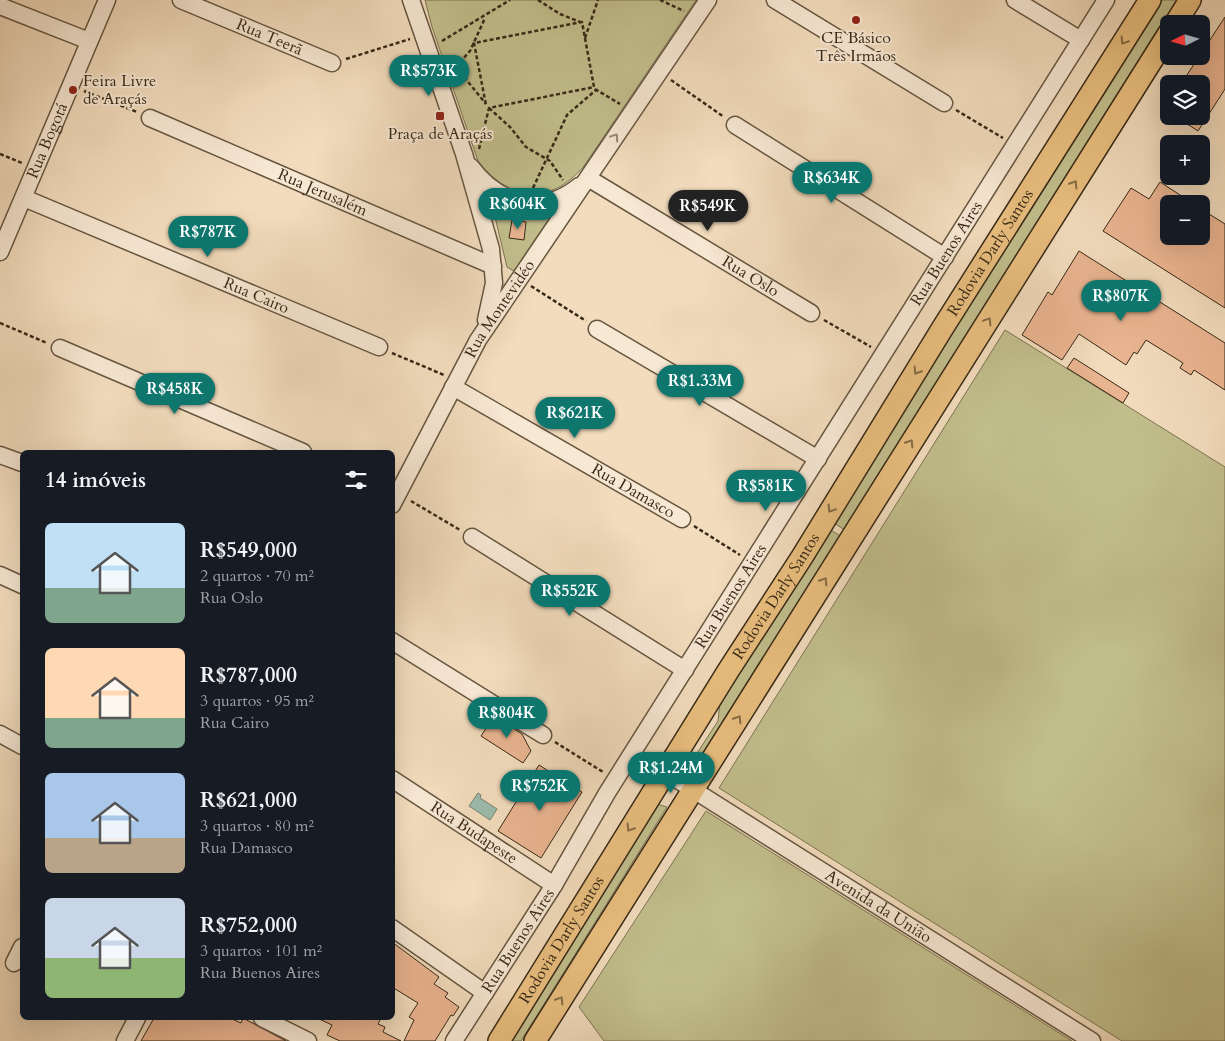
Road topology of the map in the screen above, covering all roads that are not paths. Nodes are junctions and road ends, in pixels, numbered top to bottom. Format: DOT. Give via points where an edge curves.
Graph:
graph roads {
  1 [pos="107,0"];
  2 [pos="181,0"];
  3 [pos="411,0"];
  4 [pos="416,0"];
  5 [pos="708,0"];
  6 [pos="775,0"];
  7 [pos="1015,0"];
  8 [pos="1106,0"];
  9 [pos="1150,0"];
  10 [pos="1190,0"];
  11 [pos="0,6"];
  12 [pos="1181,15"];
  13 [pos="424,33"];
  14 [pos="1081,40"];
  15 [pos="89,41"];
  16 [pos="1160,47"];
  17 [pos="332,63"];
  18 [pos="944,103"];
  19 [pos="150,118"];
  20 [pos="735,125"];
  21 [pos="471,153"];
  22 [pos="588,178"];
  23 [pos="24,198"];
  24 [pos="0,252"];
  25 [pos="944,257"];
  26 [pos="494,266"];
  27 [pos="811,312"];
  28 [pos="597,329"];
  29 [pos="478,340"];
  30 [pos="379,347"];
  31 [pos="60,348"];
  32 [pos="455,384"];
  33 [pos="298,450"];
  34 [pos="0,455"];
  35 [pos="818,459"];
  36 [pos="20,462"];
  37 [pos="395,494"];
  38 [pos="682,519"];
  39 [pos="472,537"];
  40 [pos="0,575"];
  41 [pos="20,584"];
  42 [pos="395,643"];
  43 [pos="685,670"];
  44 [pos="0,734"];
  45 [pos="543,735"];
  46 [pos="20,745"];
  47 [pos="665,772"];
  48 [pos="395,781"];
  49 [pos="693,790"];
  50 [pos="554,885"];
  51 [pos="395,930"];
  52 [pos="20,951"];
  53 [pos="14,963"];
  54 [pos="485,993"];
  55 [pos="135,1020"];
  56 [pos="266,1020"];
  57 [pos="124,1041"];
  58 [pos="308,1041"];
  59 [pos="454,1041"];
  60 [pos="498,1041"];
  61 [pos="534,1041"];
  62 [pos="1092,1041"];
  1 -- 15 [label="street, Rua Bogotá"];
  2 -- 17 [label="street, Rua Teerã"];
  3 -- 13 [label="street"];
  4 -- 13 [label="street"];
  22 -- 5 [label="street, Rua Montevidéo, one-way"];
  6 -- 18 [label="street"];
  7 -- 14 [label="street"];
  8 -- 14 [label="street, Rua Buenos Aires"];
  9 -- 47 [label="main road, Rodovia Darly Santos, one-way"];
  10 -- 12 [label="main road"];
  11 -- 15 [label="street"];
  13 -- 21 [label="street"];
  14 -- 25 [label="street, Rua Buenos Aires"];
  15 -- 23 [label="street, Rua Bogotá"];
  49 -- 16 [label="main road, Rodovia Darly Santos, one-way"];
  19 -- 26 [label="street, Rua Jerusalém"];
  20 -- 25 [label="street"];
  21 -- 22 [label="street" via="474,172 488,187 520,203 532,205 554,200"];
  21 -- 26 [label="street"];
  22 -- 27 [label="street, Rua Oslo"];
  22 -- 29 [label="street, Rua Montevidéo"];
  23 -- 24 [label="street, Rua Bogotá"];
  23 -- 30 [label="street, Rua Cairo"];
  25 -- 35 [label="street, Rua Buenos Aires"];
  26 -- 29 [label="street" via="492,298"];
  28 -- 35 [label="street"];
  29 -- 32 [label="street, Rua Montevidéo"];
  31 -- 33 [label="street"];
  32 -- 37 [label="street, Rua Montevidéo"];
  32 -- 38 [label="street, Rua Damasco"];
  34 -- 36 [label="street"];
  35 -- 43 [label="street, Rua Buenos Aires"];
  39 -- 43 [label="street"];
  40 -- 41 [label="street"];
  42 -- 45 [label="street"];
  43 -- 50 [label="street, Rua Buenos Aires"];
  44 -- 46 [label="street"];
  47 -- 49 [label="street, Avenida da União"];
  47 -- 60 [label="main road, Rodovia Darly Santos, one-way"];
  48 -- 50 [label="street, Rua Budapeste"];
  61 -- 49 [label="main road, Rodovia Darly Santos, one-way"];
  49 -- 62 [label="street, Avenida da União"];
  50 -- 54 [label="street, Rua Buenos Aires"];
  51 -- 54 [label="street"];
  52 -- 53 [label="street"];
  54 -- 59 [label="street, Rua Buenos Aires"];
  55 -- 57 [label="street"];
  56 -- 58 [label="street"];
}
